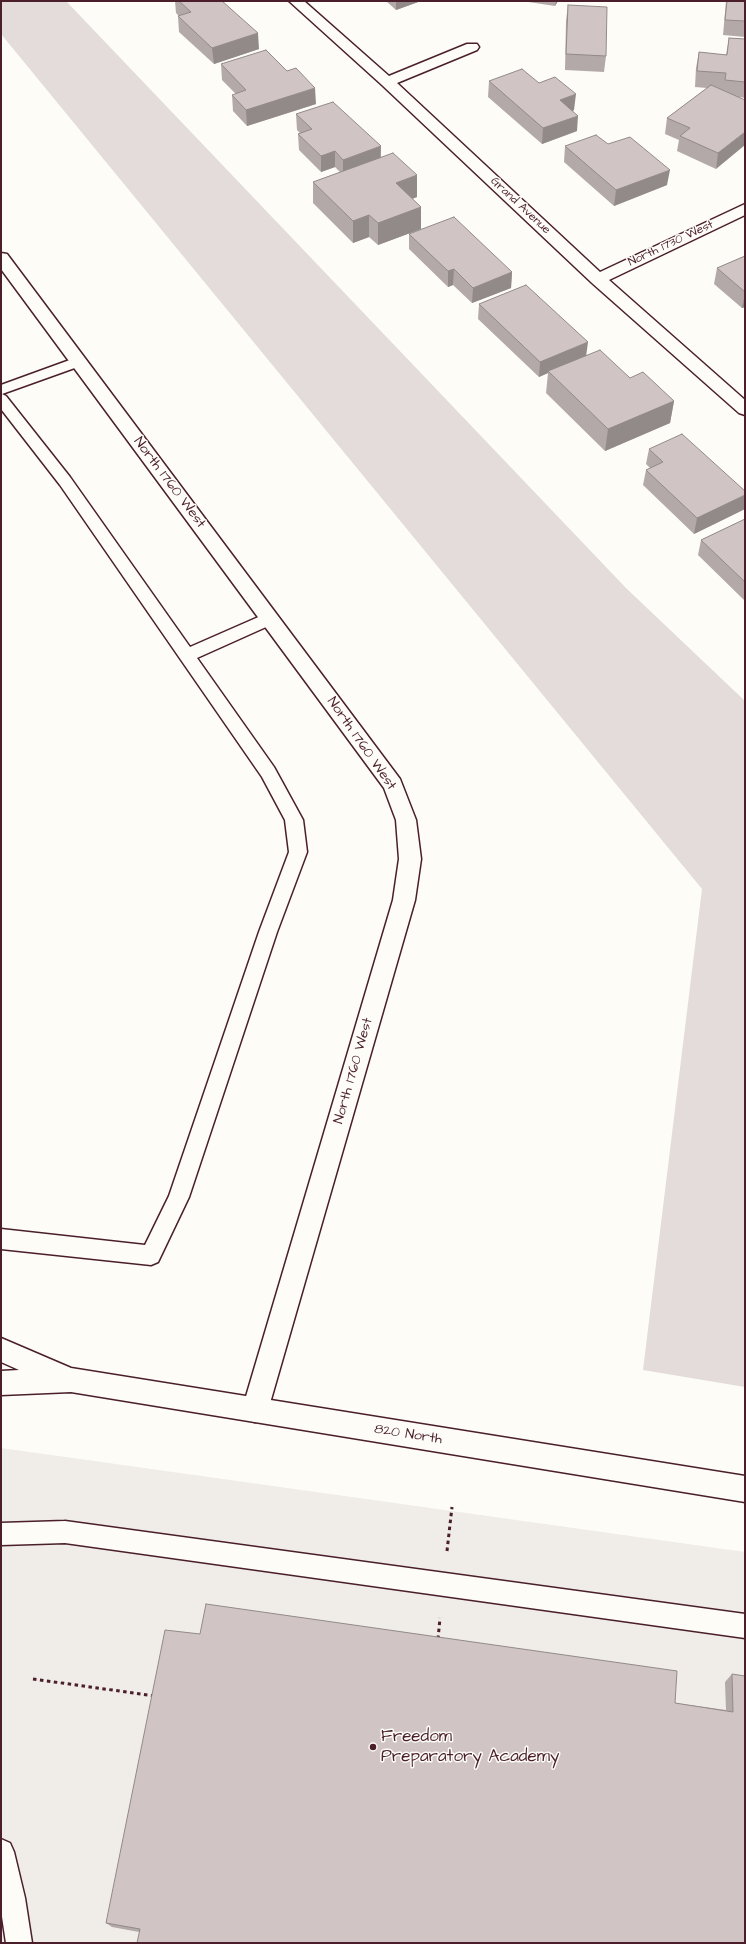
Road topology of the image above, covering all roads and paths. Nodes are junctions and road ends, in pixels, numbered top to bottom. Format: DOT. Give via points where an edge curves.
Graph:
graph roads {
  1 [pos="296,1"];
  2 [pos="472,47"];
  3 [pos="387,82"];
  4 [pos="745,209"];
  5 [pos="1,258"];
  6 [pos="598,279"];
  7 [pos="78,362"];
  8 [pos="1,390"];
  9 [pos="1,399"];
  10 [pos="745,409"];
  11 [pos="269,619"];
  12 [pos="186,655"];
  13 [pos="1,1239"];
  14 [pos="1,1350"];
  15 [pos="71,1380"];
  16 [pos="1,1383"];
  17 [pos="255,1410"];
  18 [pos="745,1489"];
  19 [pos="452,1507"];
  20 [pos="1,1534"];
  21 [pos="447,1551"];
  22 [pos="440,1618"];
  23 [pos="745,1626"];
  24 [pos="438,1647"];
  25 [pos="33,1679"];
  26 [pos="158,1697"];
  27 [pos="1,1852"];
  28 [pos="19,1943"];
  1 -- 3 [label="street, Grand Avenue"];
  2 -- 3 [label="street"];
  3 -- 6 [label="street, Grand Avenue"];
  4 -- 6 [label="street, North 1730 West"];
  5 -- 7 [label="street, North 1760 West"];
  6 -- 10 [label="street, Grand Avenue"];
  7 -- 8 [label="lane"];
  7 -- 11 [label="street, North 1760 West"];
  9 -- 12 [label="lane" via="65,481"];
  11 -- 12 [label="lane"];
  11 -- 17 [label="street, North 1760 West" via="393,785 406,820 410,859 404,900"];
  12 -- 13 [label="lane" via="268,772 294,820 298,852 268,932 179,1197 151,1255"];
  14 -- 15 [label="street, 820 North"];
  15 -- 16 [label="street, 820 North"];
  15 -- 17 [label="street, 820 North"];
  17 -- 18 [label="street, 820 North"];
  19 -- 21 [label="path"];
  20 -- 23 [label="lane" via="65,1532"];
  22 -- 24 [label="path"];
  25 -- 26 [label="path"];
  27 -- 28 [label="lane"];
}
